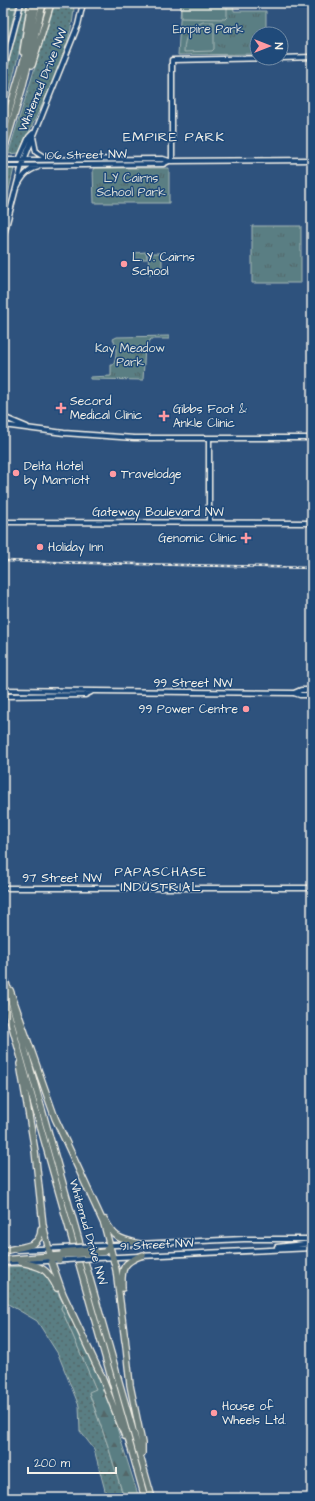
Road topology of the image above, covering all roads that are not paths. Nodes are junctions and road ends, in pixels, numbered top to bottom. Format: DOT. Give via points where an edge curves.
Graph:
graph roads {
  1 [pos="21,3"];
  2 [pos="31,3"];
  3 [pos="37,3"];
  4 [pos="43,3"];
  5 [pos="52,3"];
  6 [pos="83,3"];
  7 [pos="312,57"];
  8 [pos="289,58"];
  9 [pos="249,59"];
  10 [pos="3,72"];
  11 [pos="19,89"];
  12 [pos="3,133"];
  13 [pos="33,133"];
  14 [pos="3,153"];
  15 [pos="3,160"];
  16 [pos="17,160"];
  17 [pos="49,160"];
  18 [pos="312,160"];
  19 [pos="171,161"];
  20 [pos="19,165"];
  21 [pos="49,165"];
  22 [pos="3,166"];
  23 [pos="12,198"];
  24 [pos="3,238"];
  25 [pos="3,417"];
  26 [pos="3,425"];
  27 [pos="29,428"];
  28 [pos="209,438"];
  29 [pos="312,438"];
  30 [pos="3,522"];
  31 [pos="209,522"];
  32 [pos="312,523"];
  33 [pos="312,690"];
  34 [pos="294,693"];
  35 [pos="4,694"];
  36 [pos="312,695"];
  37 [pos="3,888"];
  38 [pos="312,888"];
  39 [pos="3,972"];
  40 [pos="5,981"];
  41 [pos="3,994"];
  42 [pos="19,1050"];
  43 [pos="84,1181"];
  44 [pos="41,1215"];
  45 [pos="312,1239"];
  46 [pos="312,1243"];
  47 [pos="140,1244"];
  48 [pos="109,1246"];
  49 [pos="49,1249"];
  50 [pos="269,1249"];
  51 [pos="312,1249"];
  52 [pos="4,1251"];
  53 [pos="96,1251"];
  54 [pos="64,1254"];
  55 [pos="143,1255"];
  56 [pos="113,1257"];
  57 [pos="52,1258"];
  58 [pos="3,1260"];
  59 [pos="59,1260"];
  60 [pos="20,1262"];
  61 [pos="3,1263"];
  62 [pos="70,1311"];
  63 [pos="125,1341"];
  64 [pos="134,1457"];
  65 [pos="142,1461"];
  66 [pos="145,1498"];
  67 [pos="152,1498"];
  1 -- 10 [label="main road"];
  2 -- 11 [label="highway"];
  3 -- 11 [label="highway, Whitemud Drive NW"];
  4 -- 11 [label="highway, Whitemud Drive NW"];
  5 -- 11 [label="highway" via="39,47"];
  6 -- 13 [label="main road, Whitemud Drive NW" via="78,25"];
  7 -- 8 [label="main road"];
  9 -- 19 [label="main road" via="172,60"];
  11 -- 12 [label="highway, Whitemud Drive NW"];
  11 -- 14 [label="highway, Whitemud Drive NW"];
  13 -- 16 [label="main road, Whitemud Drive NW"];
  13 -- 17 [label="main road" via="35,151"];
  15 -- 16 [label="main road, 106 Street NW"];
  16 -- 17 [label="main road, 106 Street NW"];
  16 -- 20 [label="main road, Whitemud Drive NW"];
  16 -- 20 [label="main road"];
  17 -- 19 [label="main road, 106 Street NW"];
  18 -- 19 [label="main road, 106 Street NW"];
  19 -- 21 [label="main road, 106 Street NW" via="163,164"];
  20 -- 21 [label="main road, 106 Street NW"];
  20 -- 22 [label="main road, 106 Street NW"];
  20 -- 23 [label="main road, Whitemud Drive NW"];
  21 -- 23 [label="main road" via="29,170 21,178"];
  23 -- 24 [label="main road"];
  25 -- 27 [label="main road"];
  26 -- 27 [label="main road"];
  27 -- 28 [label="main road" via="109,436"];
  28 -- 29 [label="main road"];
  28 -- 31 [label="main road"];
  30 -- 31 [label="main road, Gateway Boulevard NW"];
  31 -- 32 [label="main road, Gateway Boulevard NW"];
  33 -- 34 [label="main road, 99 Street NW"];
  34 -- 35 [label="main road, 99 Street NW"];
  34 -- 36 [label="main road, 99 Street NW"];
  37 -- 38 [label="main road, 97 Street NW"];
  39 -- 40 [label="highway, Whitemud Drive NW"];
  40 -- 43 [label="highway" via="14,997 55,1118"];
  40 -- 65 [label="highway, Whitemud Drive NW"];
  41 -- 42 [label="highway, Whitemud Drive NW"];
  42 -- 44 [label="highway" via="21,1078 35,1150"];
  42 -- 64 [label="highway, Whitemud Drive NW"];
  43 -- 47 [label="highway" via="114,1234 122,1240"];
  43 -- 48 [label="highway" via="104,1224"];
  44 -- 49 [label="highway"];
  44 -- 52 [label="highway" via="41,1234 37,1241 28,1246"];
  45 -- 47 [label="main road, 91 Street NW"];
  46 -- 50 [label="main road"];
  47 -- 48 [label="main road, 91 Street NW"];
  48 -- 53 [label="highway" via="105,1252"];
  48 -- 56 [label="highway"];
  49 -- 52 [label="main road"];
  49 -- 54 [label="main road"];
  49 -- 57 [label="highway"];
  50 -- 51 [label="main road, 91 Street NW"];
  50 -- 55 [label="main road, 91 Street NW"];
  53 -- 54 [label="highway, bridge"];
  53 -- 56 [label="main road, 91 Street NW"];
  54 -- 57 [label="highway"];
  54 -- 59 [label="main road"];
  55 -- 56 [label="main road, 91 Street NW"];
  55 -- 63 [label="highway" via="129,1261 122,1273"];
  56 -- 63 [label="highway"];
  57 -- 58 [label="highway"];
  57 -- 59 [label="highway"];
  57 -- 60 [label="main road"];
  57 -- 62 [label="highway"];
  60 -- 61 [label="main road"];
  60 -- 62 [label="highway" via="38,1266 47,1272"];
  62 -- 64 [label="highway" via="98,1367"];
  63 -- 65 [label="highway" via="130,1385 142,1443"];
  64 -- 66 [label="highway, Whitemud Drive NW"];
  65 -- 67 [label="highway, Whitemud Drive NW"];
}
